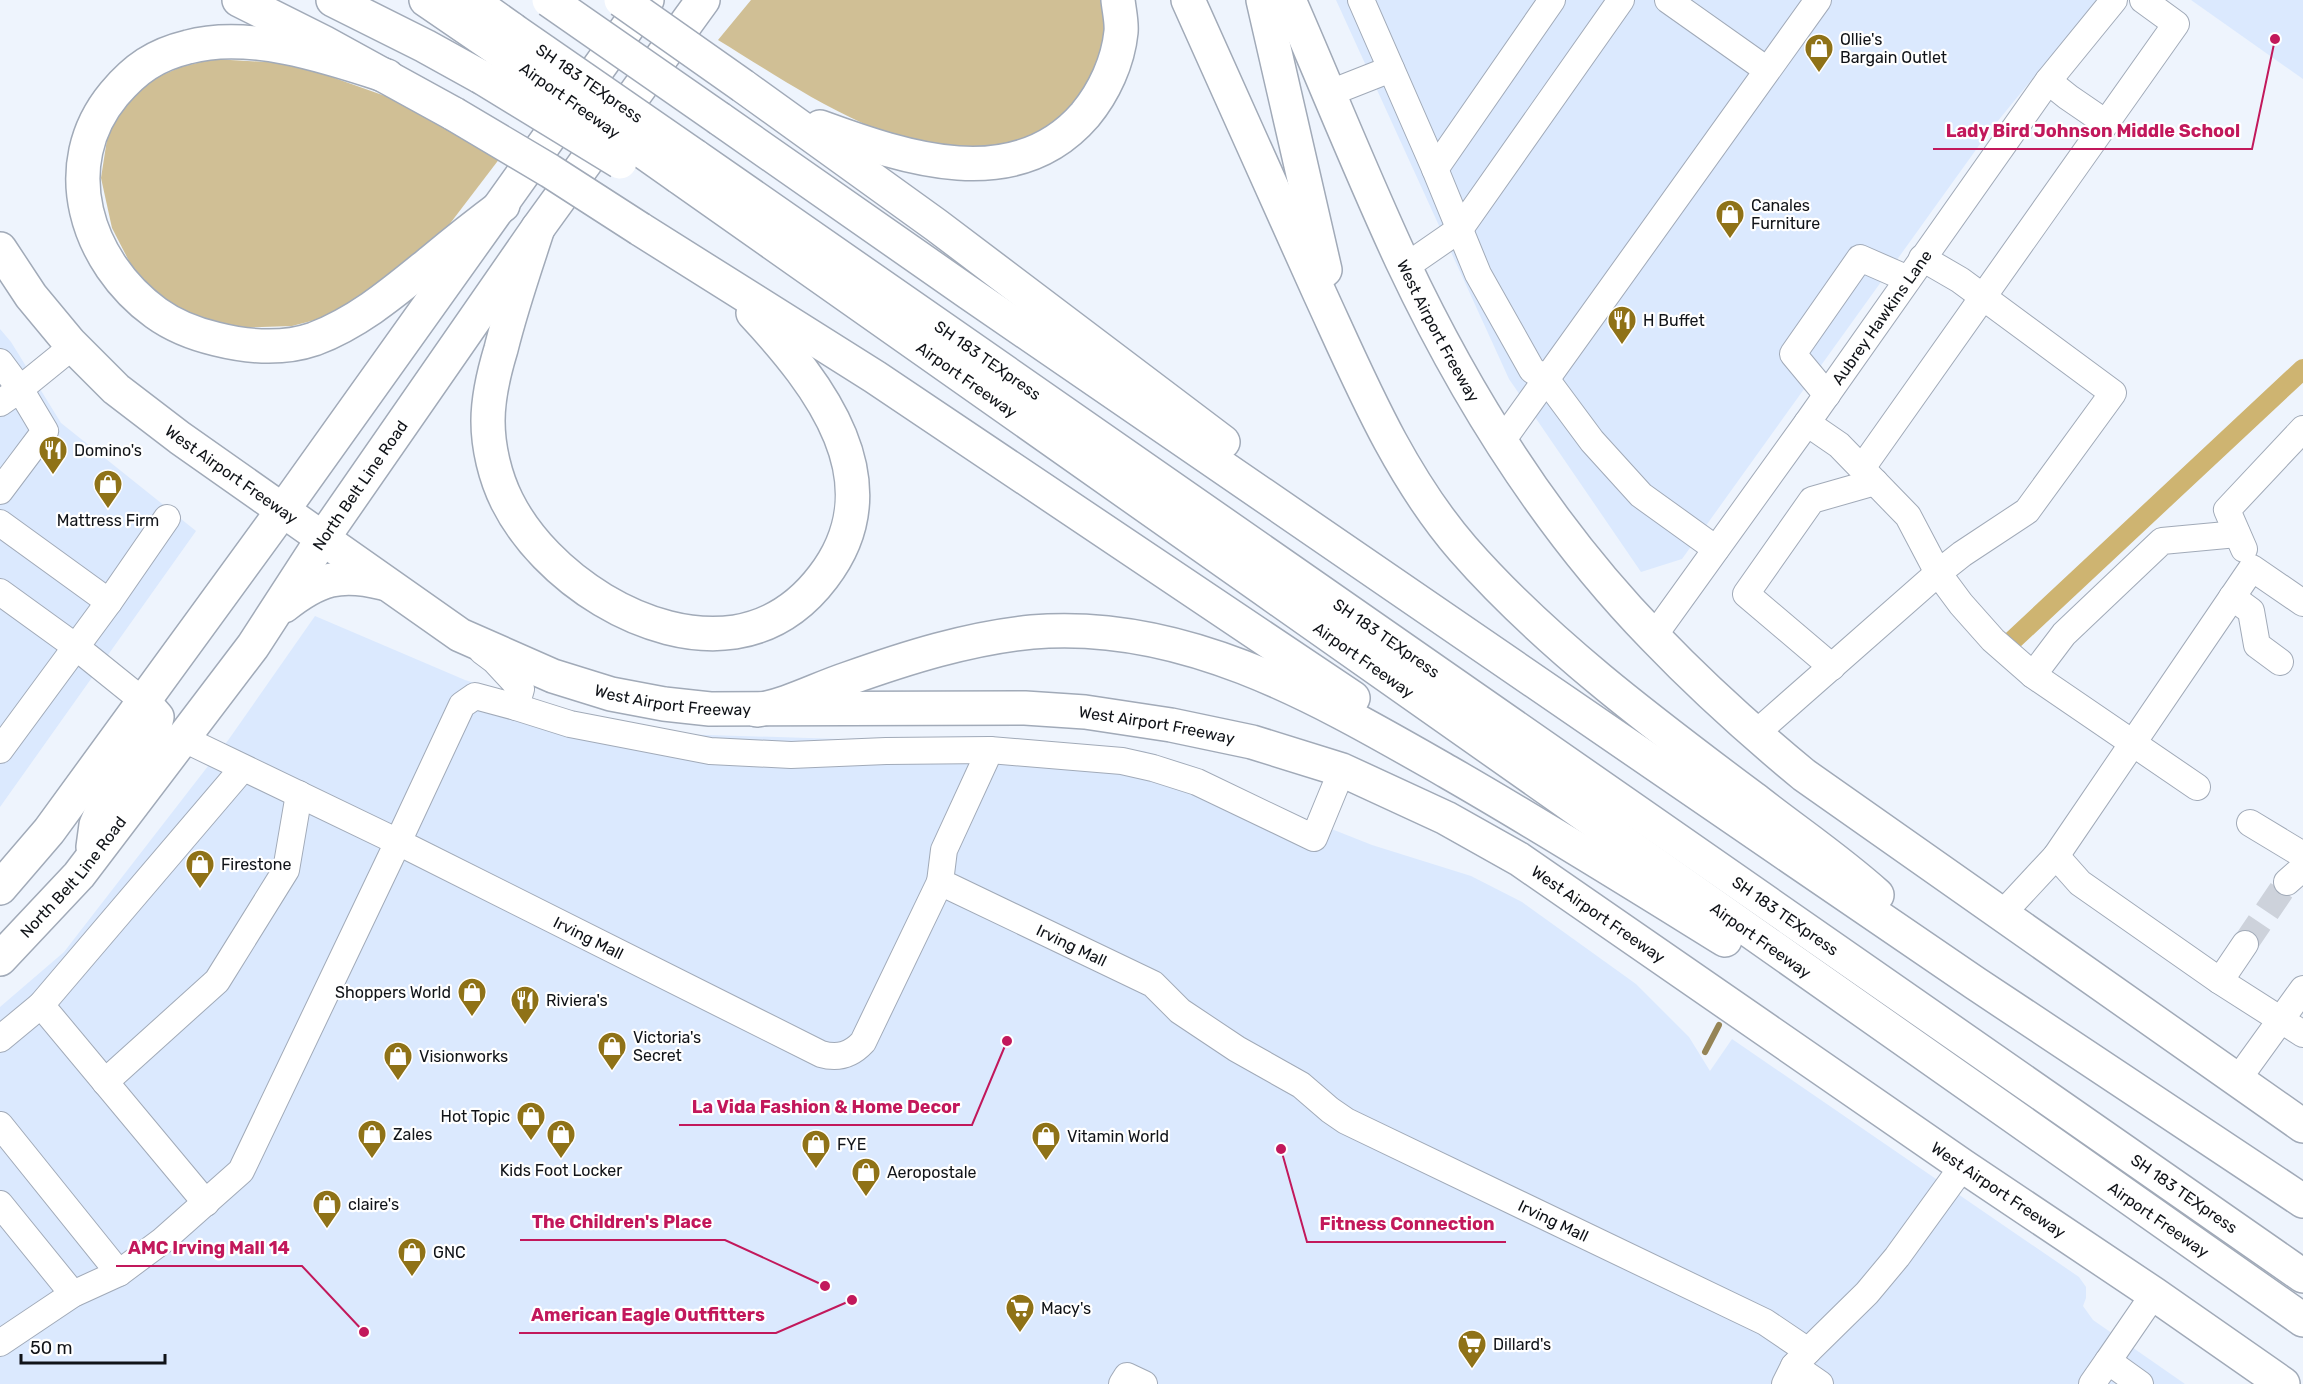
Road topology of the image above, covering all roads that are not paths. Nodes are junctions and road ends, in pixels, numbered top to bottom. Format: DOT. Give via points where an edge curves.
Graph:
graph roads {
  1 [pos="239,0"];
  2 [pos="333,0"];
  3 [pos="426,0"];
  4 [pos="471,0"];
  5 [pos="621,0"];
  6 [pos="647,0"];
  7 [pos="704,0"];
  8 [pos="1118,0"];
  9 [pos="1188,0"];
  10 [pos="1263,0"];
  11 [pos="1289,0"];
  12 [pos="1552,0"];
  13 [pos="1621,0"];
  14 [pos="1668,0"];
  15 [pos="1818,0"];
  16 [pos="2114,0"];
  17 [pos="2144,0"];
  18 [pos="1366,3"];
  19 [pos="518,19"];
  20 [pos="1391,69"];
  21 [pos="1767,70"];
  22 [pos="387,76"];
  23 [pos="2048,81"];
  24 [pos="1330,93"];
  25 [pos="773,106"];
  26 [pos="2106,123"];
  27 [pos="693,157"];
  28 [pos="1435,169"];
  29 [pos="503,205"];
  30 [pos="538,228"];
  31 [pos="1460,229"];
  32 [pos="0,249"];
  33 [pos="1405,267"];
  34 [pos="1915,268"];
  35 [pos="716,279"];
  36 [pos="1982,297"];
  37 [pos="73,346"];
  38 [pos="0,362"];
  39 [pos="1546,379"];
  40 [pos="1359,380"];
  41 [pos="1827,395"];
  42 [pos="10,396"];
  43 [pos="1807,423"];
  44 [pos="2303,429"];
  45 [pos="1502,441"];
  46 [pos="1868,475"];
  47 [pos="0,491"];
  48 [pos="283,510"];
  49 [pos="167,518"];
  50 [pos="0,523"];
  51 [pos="2237,534"];
  52 [pos="323,538"];
  53 [pos="1716,549"];
  54 [pos="1365,564"];
  55 [pos="2252,568"];
  56 [pos="1938,573"];
  57 [pos="386,584"];
  58 [pos="0,592"];
  59 [pos="2232,597"];
  60 [pos="110,602"];
  61 [pos="2303,603"];
  62 [pos="273,615"];
  63 [pos="460,635"];
  64 [pos="1653,637"];
  65 [pos="76,647"];
  66 [pos="2280,662"];
  67 [pos="1832,667"];
  68 [pos="2033,675"];
  69 [pos="143,701"];
  70 [pos="516,707"];
  71 [pos="757,710"];
  72 [pos="1755,734"];
  73 [pos="184,739"];
  74 [pos="2134,742"];
  75 [pos="0,750"];
  76 [pos="990,750"];
  77 [pos="243,768"];
  78 [pos="1342,770"];
  79 [pos="2197,787"];
  80 [pos="299,794"];
  81 [pos="2250,823"];
  82 [pos="1549,830"];
  83 [pos="398,842"];
  84 [pos="2303,855"];
  85 [pos="2056,856"];
  86 [pos="92,858"];
  87 [pos="940,882"];
  88 [pos="0,888"];
  89 [pos="2003,913"];
  90 [pos="2245,944"];
  91 [pos="0,959"];
  92 [pos="2220,981"];
  93 [pos="1975,983"];
  94 [pos="2303,989"];
  95 [pos="41,1005"];
  96 [pos="2282,1019"];
  97 [pos="2303,1034"];
  98 [pos="0,1039"];
  99 [pos="2238,1079"];
  100 [pos="105,1082"];
  101 [pos="0,1125"];
  102 [pos="2303,1126"];
  103 [pos="1963,1166"];
  104 [pos="2092,1174"];
  105 [pos="2303,1201"];
  106 [pos="206,1203"];
  107 [pos="1,1207"];
  108 [pos="2303,1252"];
  109 [pos="119,1273"];
  110 [pos="2303,1276"];
  111 [pos="73,1294"];
  112 [pos="2154,1294"];
  113 [pos="2303,1320"];
  114 [pos="0,1343"];
  115 [pos="2108,1361"];
  116 [pos="1795,1367"];
  117 [pos="1122,1384"];
  118 [pos="1144,1384"];
  119 [pos="1820,1384"];
  120 [pos="2092,1384"];
  121 [pos="2140,1384"];
  122 [pos="2283,1384"];
  1 -- 22 [label="main road"];
  2 -- 27 [label="main road, bridge" via="481,77"];
  3 -- 19 [label="main road, Airport Freeway"];
  4 -- 19 [label="main road"];
  5 -- 25 [label="main road, bridge"];
  6 -- 29 [label="main road"];
  7 -- 30 [label="main road, North Belt Line Road"];
  8 -- 25 [label="main road" via="1121,32 1113,67 1097,100 1073,128 1038,152 1000,163 960,164 918,158 841,135"];
  9 -- 40 [label="main road"];
  10 -- 40 [label="main road" via="1328,282"];
  11 -- 24 [label="main road, West Airport Freeway"];
  12 -- 28 [label="street"];
  13 -- 31 [label="street"];
  14 -- 21 [label="street"];
  15 -- 21 [label="street"];
  16 -- 23 [label="street, Aubrey Hawkins Lane"];
  17 -- 26 [label="street" via="2176,24"];
  18 -- 20 [label="street"];
  19 -- 27 [label="main road, Airport Freeway, bridge"];
  19 -- 27 [label="main road, Airport Freeway, bridge"];
  20 -- 24 [label="street"];
  20 -- 28 [label="street"];
  21 -- 39 [label="street"];
  22 -- 29 [label="main road" via="310,53 227,42 190,46 158,56 129,76 104,105 87,139 82,176 85,211 96,241 122,284 156,314 192,333 273,347 313,339 386,299"];
  22 -- 35 [label="main road, bridge" via="550,171"];
  23 -- 26 [label="street"];
  23 -- 34 [label="street, Aubrey Hawkins Lane"];
  24 -- 33 [label="main road, West Airport Freeway"];
  25 -- 54 [label="main road" via="1279,484"];
  26 -- 36 [label="street"];
  27 -- 54 [label="main road, Airport Freeway"];
  27 -- 104 [label="main road, Airport Freeway" via="795,258"];
  27 -- 108 [label="main road, SH 183 TEXpress"];
  27 -- 110 [label="main road, SH 183 TEXpress"];
  28 -- 31 [label="street"];
  29 -- 48 [label="main road"];
  30 -- 35 [label="main road" via="492,382 488,420 492,459 507,501 531,538 566,575 608,603 652,624 696,633 735,632 776,620 810,595 835,562 850,524 854,485 846,448 828,410 768,329"];
  30 -- 52 [label="main road, North Belt Line Road"];
  31 -- 33 [label="street"];
  31 -- 39 [label="street" via="1478,274 1532,370"];
  32 -- 37 [label="main road, West Airport Freeway" via="31,296"];
  33 -- 45 [label="main road, West Airport Freeway" via="1451,356"];
  34 -- 36 [label="street" via="1960,280"];
  34 -- 41 [label="street, Aubrey Hawkins Lane"];
  34 -- 41 [label="street" via="1860,258 1793,354"];
  35 -- 82 [label="main road" via="884,384"];
  36 -- 46 [label="street"];
  36 -- 56 [label="street" via="2113,393 2027,511"];
  37 -- 42 [label="street"];
  37 -- 48 [label="main road, West Airport Freeway" via="116,389"];
  38 -- 42 [label="street"];
  39 -- 45 [label="street"];
  39 -- 53 [label="street" via="1592,441 1641,495"];
  40 -- 93 [label="main road" via="1393,449 1424,497 1463,548 1510,598 1618,693 1833,856"];
  41 -- 43 [label="street, Aubrey Hawkins Lane"];
  42 -- 47 [label="street" via="45,431"];
  43 -- 46 [label="street" via="1839,445"];
  43 -- 53 [label="street, Aubrey Hawkins Lane"];
  44 -- 51 [label="street" via="2227,510"];
  45 -- 64 [label="main road, West Airport Freeway" via="1560,526"];
  46 -- 56 [label="street" via="1908,516"];
  46 -- 67 [label="street" via="1812,500 1746,594"];
  48 -- 52 [label="main road, West Airport Freeway"];
  48 -- 69 [label="main road"];
  49 -- 60 [label="street"];
  50 -- 60 [label="street"];
  51 -- 55 [label="street"];
  51 -- 68 [label="street" via="2162,542 2064,634"];
  52 -- 57 [label="main road, West Airport Freeway"];
  52 -- 62 [label="main road, North Belt Line Road"];
  53 -- 64 [label="street, Aubrey Hawkins Lane"];
  54 -- 93 [label="main road, Airport Freeway"];
  55 -- 59 [label="street"];
  55 -- 61 [label="street"];
  56 -- 67 [label="street"];
  56 -- 68 [label="street" via="1993,640"];
  57 -- 62 [label="main road" via="352,576 324,582 301,593"];
  57 -- 63 [label="main road, West Airport Freeway"];
  58 -- 65 [label="street"];
  59 -- 66 [label="street" via="2252,611 2258,645"];
  59 -- 74 [label="street"];
  60 -- 65 [label="street"];
  62 -- 73 [label="main road, North Belt Line Road"];
  63 -- 70 [label="street" via="494,660 521,689"];
  63 -- 71 [label="main road, West Airport Freeway" via="553,676 611,694 663,704"];
  64 -- 72 [label="main road, West Airport Freeway"];
  65 -- 69 [label="street"];
  65 -- 75 [label="street"];
  67 -- 72 [label="street"];
  68 -- 74 [label="street"];
  69 -- 86 [label="main road" via="157,717 154,730 107,799 96,825"];
  69 -- 88 [label="main road" via="49,831"];
  70 -- 76 [label="street" via="570,724 710,751 791,755"];
  70 -- 83 [label="street" via="475,696 462,705"];
  71 -- 78 [label="main road, West Airport Freeway" via="1003,708 1085,712 1225,736"];
  71 -- 82 [label="main road" via="865,673 994,637 1034,632 1128,636 1207,654 1307,694"];
  72 -- 89 [label="main road, West Airport Freeway" via="1804,775"];
  73 -- 77 [label="street, Irving Mall"];
  73 -- 86 [label="main road, North Belt Line Road"];
  74 -- 79 [label="street"];
  74 -- 85 [label="street"];
  76 -- 78 [label="street" via="1101,759 1162,770 1197,782 1314,838"];
  76 -- 87 [label="street" via="944,850"];
  77 -- 80 [label="street, Irving Mall"];
  77 -- 95 [label="street"];
  78 -- 103 [label="main road, West Airport Freeway" via="1446,818 1519,858"];
  80 -- 83 [label="street, Irving Mall"];
  80 -- 100 [label="street" via="286,870 217,981"];
  81 -- 84 [label="street"];
  82 -- 104 [label="main road" via="1817,997 2040,1155"];
  83 -- 87 [label="street, Irving Mall" via="831,1057 851,1053 863,1042"];
  83 -- 106 [label="street" via="254,1148 241,1171"];
  85 -- 89 [label="street"];
  85 -- 92 [label="street" via="2080,883"];
  86 -- 91 [label="main road, North Belt Line Road"];
  87 -- 116 [label="street, Irving Mall" via="1153,984 1180,1011 1301,1085 1346,1121 1765,1322"];
  89 -- 99 [label="main road, West Airport Freeway"];
  90 -- 92 [label="street"];
  92 -- 96 [label="street"];
  93 -- 105 [label="main road, Airport Freeway"];
  94 -- 96 [label="street"];
  95 -- 98 [label="street"];
  95 -- 100 [label="street"];
  96 -- 97 [label="street"];
  96 -- 99 [label="street"];
  99 -- 102 [label="main road, West Airport Freeway"];
  100 -- 106 [label="street"];
  101 -- 109 [label="street"];
  103 -- 112 [label="main road, West Airport Freeway"];
  103 -- 116 [label="street" via="1867,1293"];
  104 -- 113 [label="main road, Airport Freeway"];
  106 -- 109 [label="street"];
  107 -- 111 [label="street"];
  109 -- 111 [label="street"];
  111 -- 114 [label="street"];
  112 -- 115 [label="street"];
  112 -- 122 [label="main road, West Airport Freeway"];
  115 -- 120 [label="street"];
  115 -- 121 [label="street"];
  116 -- 119 [label="street, Irving Mall"];
  117 -- 118 [label="street" via="1126,1376"];
}
